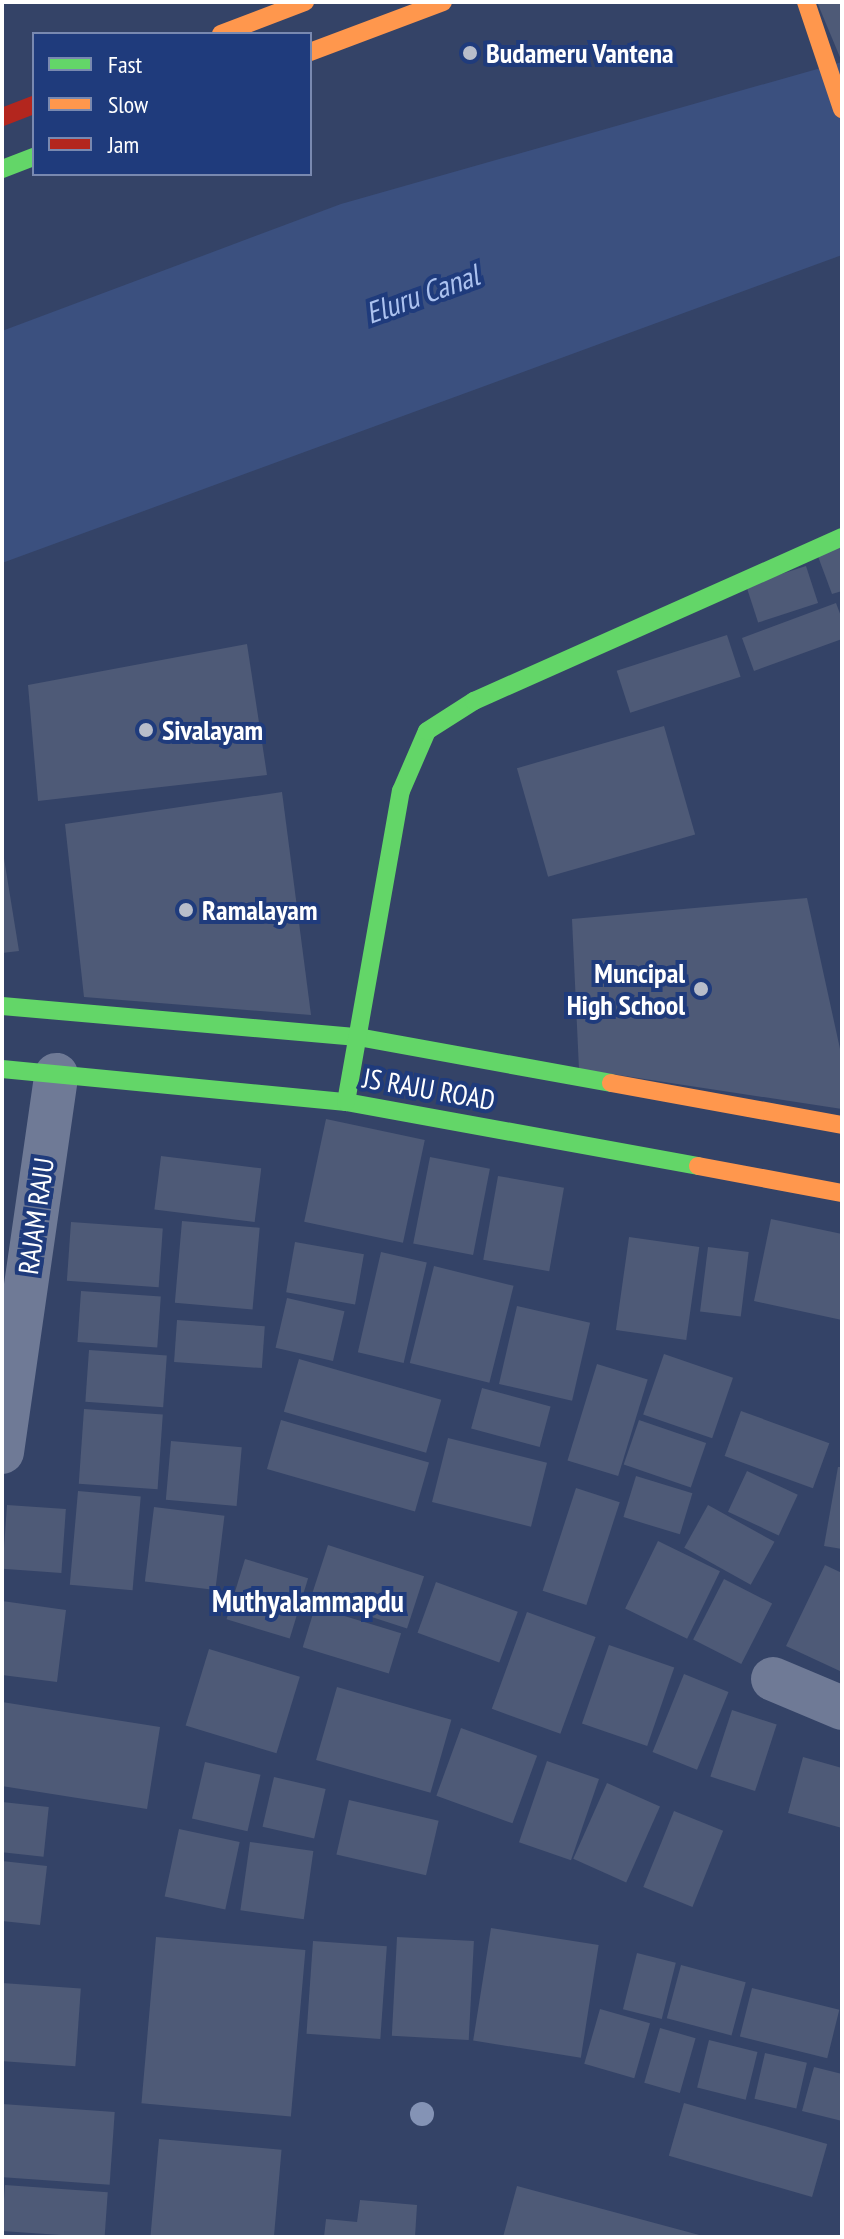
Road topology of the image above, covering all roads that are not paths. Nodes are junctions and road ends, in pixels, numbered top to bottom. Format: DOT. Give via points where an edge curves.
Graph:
graph roads {
  1 [pos="305,2"];
  2 [pos="443,2"];
  3 [pos="806,2"];
  4 [pos="226,32"];
  5 [pos="312,51"];
  6 [pos="32,106"];
  7 [pos="842,109"];
  8 [pos="2,117"];
  9 [pos="32,158"];
  10 [pos="2,169"];
  11 [pos="842,537"];
  12 [pos="2,1006"];
  13 [pos="358,1037"];
  14 [pos="2,1069"];
  15 [pos="56,1075"];
  16 [pos="346,1102"];
  17 [pos="842,1125"];
  18 [pos="842,1193"];
  19 [pos="2,1452"];
  20 [pos="773,1679"];
  21 [pos="842,1708"];
  1 -- 4 [label="main road"];
  2 -- 5 [label="main road"];
  3 -- 7 [label="main road"];
  6 -- 8 [label="main road"];
  9 -- 10 [label="main road"];
  11 -- 13 [label="main road" via="474,701 427,731 401,791"];
  12 -- 13 [label="main road, JS RAJU ROAD"];
  13 -- 16 [label="main road"];
  13 -- 17 [label="main road, JS RAJU ROAD"];
  14 -- 15 [label="main road, JS RAJU ROAD"];
  15 -- 16 [label="main road, JS RAJU ROAD"];
  15 -- 19 [label="street, RAJAM RAJU"];
  16 -- 18 [label="main road, JS RAJU ROAD"];
  20 -- 21 [label="street"];
}
